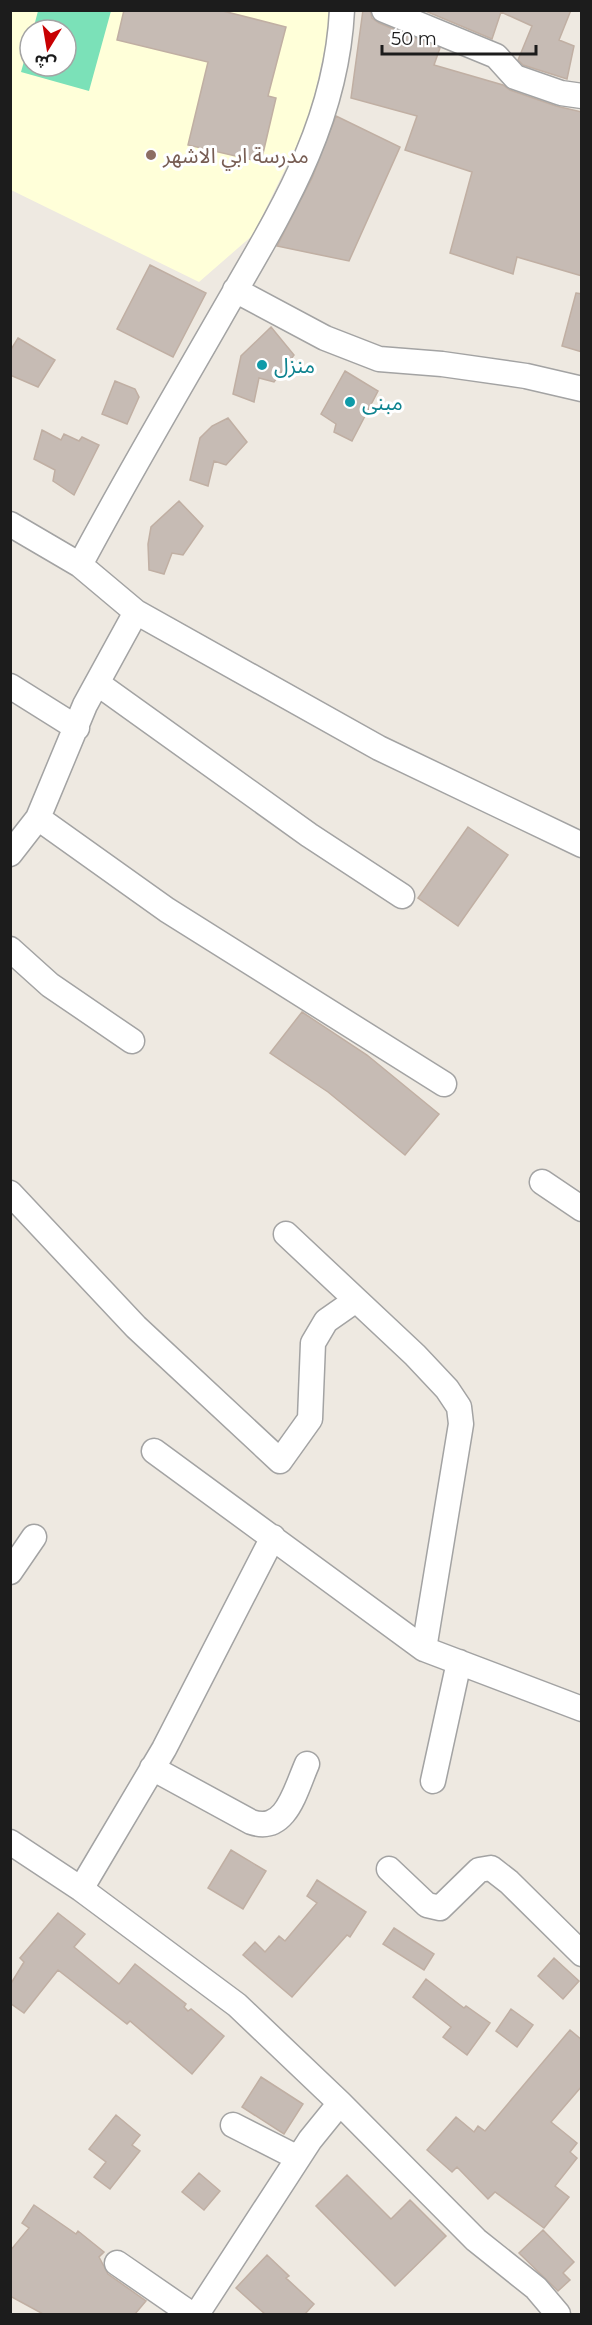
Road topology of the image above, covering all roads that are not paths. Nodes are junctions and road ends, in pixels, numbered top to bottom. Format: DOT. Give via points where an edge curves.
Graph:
graph roads {
  1 [pos="342,10"];
  2 [pos="384,10"];
  3 [pos="582,96"];
  4 [pos="235,290"];
  5 [pos="582,388"];
  6 [pos="10,524"];
  7 [pos="80,565"];
  8 [pos="136,612"];
  9 [pos="97,683"];
  10 [pos="10,686"];
  11 [pos="77,728"];
  12 [pos="38,818"];
  13 [pos="582,845"];
  14 [pos="10,854"];
  15 [pos="402,896"];
  16 [pos="10,950"];
  17 [pos="132,1041"];
  18 [pos="444,1084"];
  19 [pos="542,1182"];
  20 [pos="10,1193"];
  21 [pos="582,1209"];
  22 [pos="286,1234"];
  23 [pos="356,1300"];
  24 [pos="154,1451"];
  25 [pos="34,1537"];
  26 [pos="273,1537"];
  27 [pos="10,1572"];
  28 [pos="424,1649"];
  29 [pos="459,1662"];
  30 [pos="582,1709"];
  31 [pos="307,1764"];
  32 [pos="152,1768"];
  33 [pos="433,1781"];
  34 [pos="10,1842"];
  35 [pos="389,1869"];
  36 [pos="81,1889"];
  37 [pos="582,1954"];
  38 [pos="340,2103"];
  39 [pos="233,2125"];
  40 [pos="298,2158"];
  41 [pos="117,2263"];
  42 [pos="191,2314"];
  43 [pos="197,2314"];
  44 [pos="558,2314"];
  1 -- 4 [label="street" via="325,113 296,184"];
  2 -- 3 [label="street" via="496,56 515,77"];
  4 -- 5 [label="street" via="326,338 379,359 526,376"];
  4 -- 7 [label="street"];
  6 -- 7 [label="street"];
  7 -- 8 [label="street"];
  8 -- 9 [label="street"];
  8 -- 13 [label="street" via="379,748"];
  9 -- 11 [label="street"];
  9 -- 15 [label="street" via="309,835"];
  10 -- 11 [label="street"];
  11 -- 12 [label="street"];
  12 -- 14 [label="street"];
  12 -- 18 [label="street" via="167,910"];
  16 -- 17 [label="street" via="50,985"];
  19 -- 21 [label="street"];
  20 -- 23 [label="street" via="136,1327 280,1461 310,1419 313,1343 326,1321"];
  22 -- 23 [label="street"];
  23 -- 28 [label="street" via="415,1355 459,1407 461,1424"];
  24 -- 26 [label="street"];
  25 -- 27 [label="street"];
  26 -- 28 [label="street"];
  26 -- 32 [label="street"];
  28 -- 29 [label="street"];
  29 -- 30 [label="street"];
  29 -- 33 [label="street"];
  31 -- 32 [label="street" via="286,1810 266,1826 251,1822"];
  32 -- 36 [label="street"];
  34 -- 36 [label="street"];
  35 -- 37 [label="street" via="427,1905 440,1908 479,1870 491,1868"];
  36 -- 38 [label="street" via="237,2006"];
  38 -- 40 [label="street"];
  38 -- 44 [label="street" via="476,2240 536,2288"];
  39 -- 40 [label="street"];
  40 -- 43 [label="street"];
  41 -- 42 [label="street"];
}
